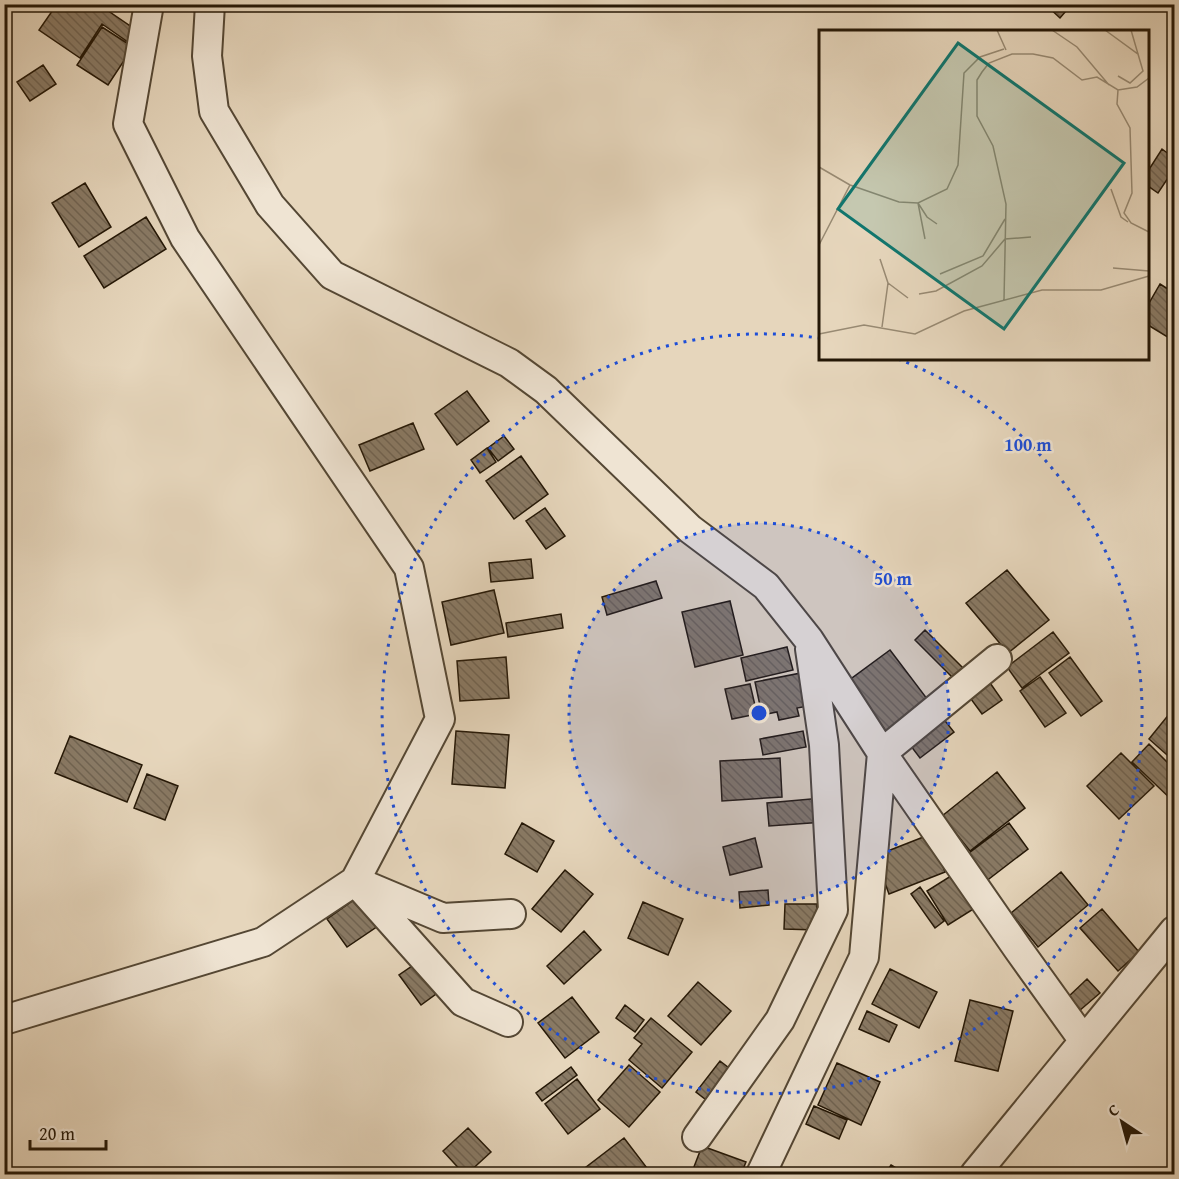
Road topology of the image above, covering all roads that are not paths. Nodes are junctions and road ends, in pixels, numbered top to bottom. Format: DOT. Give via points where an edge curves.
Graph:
graph roads {
  1 [pos="149,4"];
  2 [pos="210,4"];
  3 [pos="809,640"];
  4 [pos="997,659"];
  5 [pos="882,753"];
  6 [pos="355,881"];
  7 [pos="511,914"];
  8 [pos="1174,932"];
  9 [pos="4,1020"];
  10 [pos="508,1022"];
  11 [pos="1084,1041"];
  12 [pos="697,1137"];
  13 [pos="761,1174"];
  14 [pos="975,1174"];
  1 -- 6 [label="street" via="128,124 185,238 408,568 440,719"];
  2 -- 3 [label="street" via="207,56 214,111 270,205 332,275 509,363 546,390 690,529 766,586"];
  3 -- 5 [label="street"];
  3 -- 12 [label="street" via="824,745 834,910 780,1020"];
  4 -- 5 [label="street"];
  5 -- 11 [label="street"];
  5 -- 13 [label="street" via="864,957"];
  6 -- 7 [label="street" via="443,918"];
  6 -- 9 [label="street" via="262,942"];
  6 -- 10 [label="street" via="463,1002"];
  8 -- 11 [label="street"];
  11 -- 14 [label="street"];
}
